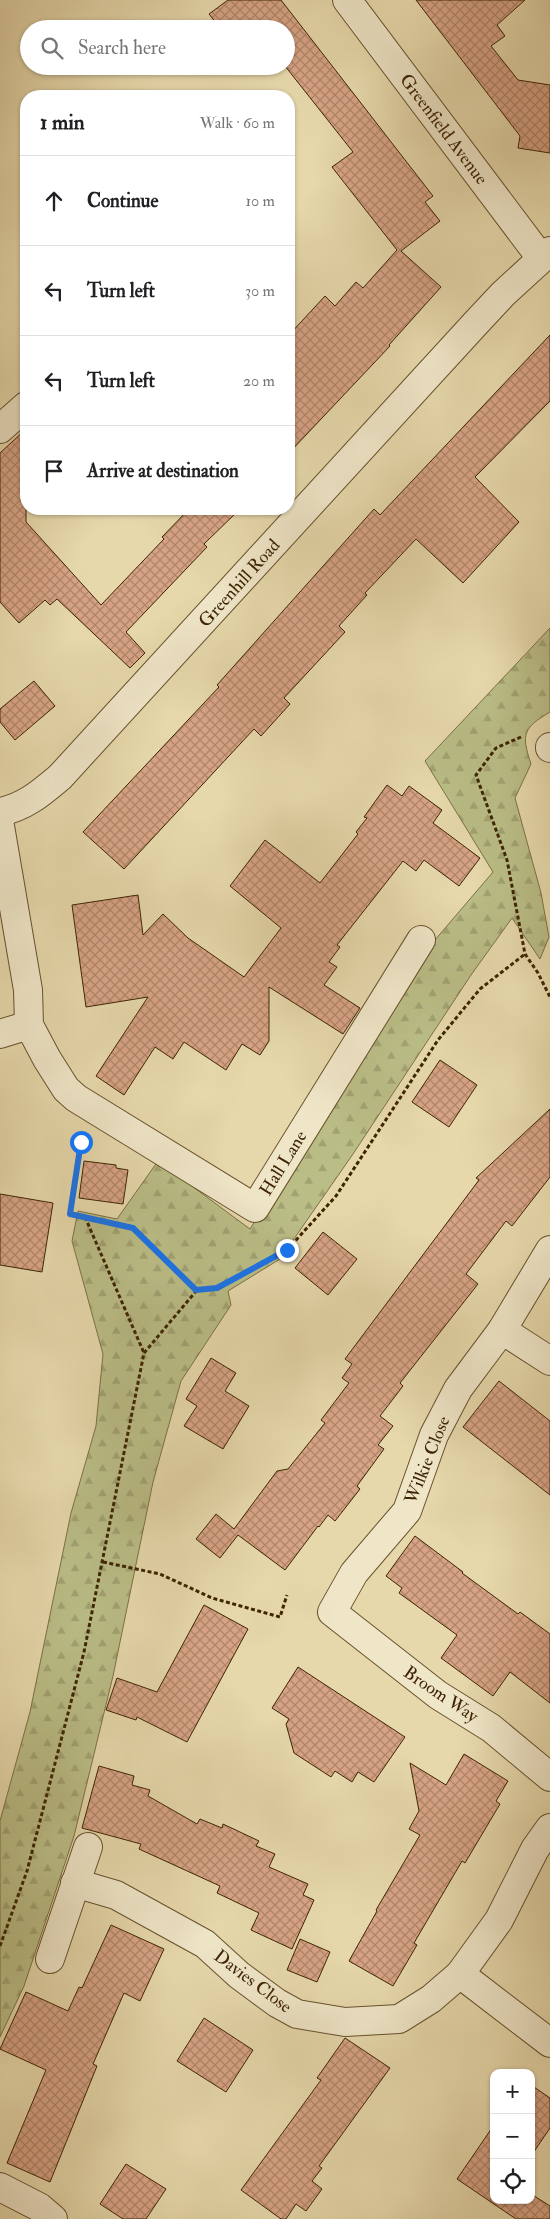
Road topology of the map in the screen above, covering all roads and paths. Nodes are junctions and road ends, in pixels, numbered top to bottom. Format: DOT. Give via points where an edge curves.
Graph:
graph roads {
  1 [pos="347,0"];
  2 [pos="546,255"];
  3 [pos="20,411"];
  4 [pos="0,429"];
  5 [pos="523,736"];
  6 [pos="0,812"];
  7 [pos="0,826"];
  8 [pos="422,940"];
  9 [pos="525,954"];
  10 [pos="550,997"];
  11 [pos="29,1024"];
  12 [pos="0,1034"];
  13 [pos="76,1133"];
  14 [pos="84,1217"];
  15 [pos="550,1250"];
  16 [pos="196,1290"];
  17 [pos="502,1330"];
  18 [pos="144,1353"];
  19 [pos="550,1361"];
  20 [pos="103,1562"];
  21 [pos="287,1595"];
  22 [pos="332,1612"];
  23 [pos="550,1777"];
  24 [pos="550,1828"];
  25 [pos="88,1846"];
  26 [pos="75,1884"];
  27 [pos="0,1946"];
  28 [pos="50,1959"];
  29 [pos="460,1974"];
  30 [pos="550,2043"];
  31 [pos="0,2188"];
  32 [pos="53,2219"];
  1 -- 2 [label="street, Greenfield Avenue"];
  2 -- 6 [label="street, Greenhill Road" via="475,324 60,777 34,799"];
  3 -- 4 [label="street"];
  5 -- 9 [label="path" via="496,748 476,775 507,860"];
  7 -- 11 [label="street, Hall Lane" via="28,990"];
  8 -- 11 [label="street, Hall Lane" via="255,1208 76,1098 46,1059"];
  9 -- 10 [label="path"];
  9 -- 16 [label="path" via="480,989 438,1040 336,1196 287,1250 217,1288"];
  11 -- 12 [label="street"];
  13 -- 14 [label="path" via="81,1142 70,1214"];
  14 -- 16 [label="path" via="133,1228"];
  14 -- 18 [label="path"];
  15 -- 17 [label="street, Wilkie Close"];
  16 -- 18 [label="path"];
  17 -- 19 [label="street"];
  17 -- 22 [label="street, Wilkie Close" via="458,1389 434,1435 407,1511 354,1573"];
  18 -- 20 [label="path"];
  20 -- 21 [label="path" via="160,1574 212,1598 280,1617"];
  20 -- 27 [label="path" via="84,1652 27,1871"];
  22 -- 23 [label="street, Broom Way" via="438,1695 491,1728"];
  24 -- 29 [label="street, Davies Close" via="535,1849 499,1920"];
  25 -- 26 [label="street"];
  26 -- 28 [label="street"];
  26 -- 29 [label="street, Davies Close" via="116,1895 205,1944 254,1986 297,2014 344,2022 399,2019 431,1999"];
  29 -- 30 [label="street"];
  31 -- 32 [label="street" via="39,2207"];
}
